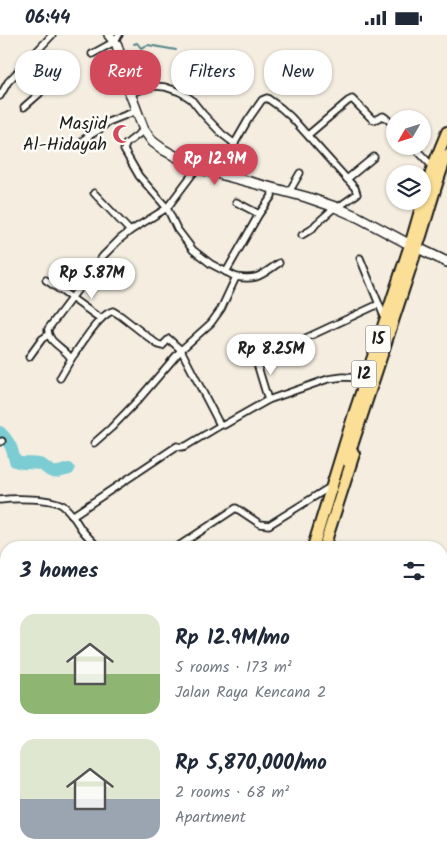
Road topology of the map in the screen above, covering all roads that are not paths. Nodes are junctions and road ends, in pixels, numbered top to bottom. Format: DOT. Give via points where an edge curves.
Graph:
graph roads {
  1 [pos="52,35"];
  2 [pos="114,37"];
  3 [pos="38,50"];
  4 [pos="99,50"];
  5 [pos="118,50"];
  6 [pos="15,74"];
  7 [pos="0,95"];
  8 [pos="38,95"];
  9 [pos="131,95"];
  10 [pos="185,95"];
  11 [pos="24,107"];
  12 [pos="136,111"];
  13 [pos="386,117"];
  14 [pos="447,127"];
  15 [pos="144,130"];
  16 [pos="447,133"];
  17 [pos="308,135"];
  18 [pos="84,139"];
  19 [pos="235,144"];
  20 [pos="422,155"];
  21 [pos="447,155"];
  22 [pos="374,157"];
  23 [pos="432,166"];
  24 [pos="196,168"];
  25 [pos="447,168"];
  26 [pos="300,173"];
  27 [pos="217,174"];
  28 [pos="347,179"];
  29 [pos="272,188"];
  30 [pos="289,192"];
  31 [pos="94,193"];
  32 [pos="236,203"];
  33 [pos="167,208"];
  34 [pos="336,208"];
  35 [pos="416,210"];
  36 [pos="259,214"];
  37 [pos="130,231"];
  38 [pos="302,235"];
  39 [pos="405,242"];
  40 [pos="420,249"];
  41 [pos="360,258"];
  42 [pos="447,262"];
  43 [pos="279,263"];
  44 [pos="226,272"];
  45 [pos="236,277"];
  46 [pos="46,280"];
  47 [pos="72,298"];
  48 [pos="381,309"];
  49 [pos="100,319"];
  50 [pos="48,335"];
  51 [pos="293,344"];
  52 [pos="181,350"];
  53 [pos="29,357"];
  54 [pos="255,357"];
  55 [pos="72,359"];
  56 [pos="60,378"];
  57 [pos="362,378"];
  58 [pos="268,400"];
  59 [pos="221,425"];
  60 [pos="94,443"];
  61 [pos="330,487"];
  62 [pos="0,500"];
  63 [pos="72,516"];
  64 [pos="92,541"];
  65 [pos="186,541"];
  66 [pos="314,541"];
  67 [pos="314,541"];
  68 [pos="322,541"];
  69 [pos="326,541"];
  1 -- 3 [label="street"];
  2 -- 4 [label="street" via="112,43"];
  2 -- 5 [label="street"];
  6 -- 7 [label="street"];
  8 -- 11 [label="street"];
  9 -- 12 [label="street"];
  10 -- 19 [label="street" via="222,135"];
  12 -- 15 [label="street"];
  12 -- 18 [label="street" via="108,122"];
  13 -- 17 [label="street" via="372,119 352,99"];
  14 -- 23 [label="highway"];
  15 -- 24 [label="street" via="164,151"];
  15 -- 33 [label="street" via="126,144 124,150 139,176"];
  16 -- 66 [label="highway, 15" via="433,166"];
  17 -- 19 [label="street" via="281,108 265,98"];
  17 -- 28 [label="street"];
  19 -- 27 [label="street"];
  20 -- 23 [label="street"];
  21 -- 68 [label="highway, 15"];
  22 -- 28 [label="street"];
  24 -- 27 [label="street"];
  24 -- 33 [label="street"];
  25 -- 40 [label="highway, 12"];
  26 -- 30 [label="street"];
  27 -- 29 [label="street"];
  28 -- 34 [label="street" via="357,194"];
  29 -- 30 [label="street"];
  29 -- 36 [label="street" via="272,196"];
  30 -- 34 [label="street"];
  31 -- 37 [label="street"];
  32 -- 36 [label="street"];
  33 -- 37 [label="street"];
  33 -- 44 [label="street" via="193,250"];
  34 -- 38 [label="street"];
  34 -- 39 [label="street"];
  35 -- 39 [label="highway, 12"];
  36 -- 44 [label="street"];
  37 -- 47 [label="street" via="103,256"];
  39 -- 48 [label="highway, 12"];
  40 -- 42 [label="street"];
  40 -- 69 [label="highway, 12"];
  41 -- 48 [label="street"];
  43 -- 45 [label="street" via="258,277"];
  44 -- 45 [label="street"];
  45 -- 52 [label="street" via="217,316"];
  46 -- 47 [label="street"];
  47 -- 49 [label="street"];
  47 -- 50 [label="street" via="48,329"];
  48 -- 51 [label="street"];
  48 -- 57 [label="highway, 12"];
  49 -- 52 [label="street" via="113,311 157,344 162,345 169,339"];
  49 -- 55 [label="street"];
  50 -- 53 [label="street"];
  50 -- 55 [label="street"];
  52 -- 59 [label="street"];
  52 -- 60 [label="street"];
  54 -- 58 [label="street"];
  55 -- 56 [label="street"];
  57 -- 58 [label="street" via="335,377"];
  57 -- 61 [label="highway, 12"];
  58 -- 59 [label="street"];
  59 -- 63 [label="street" via="191,444 177,446"];
  61 -- 65 [label="street" via="269,525 260,524 236,508"];
  61 -- 67 [label="highway, 12"];
  62 -- 63 [label="street" via="51,501 62,505"];
  63 -- 64 [label="street"];
}
